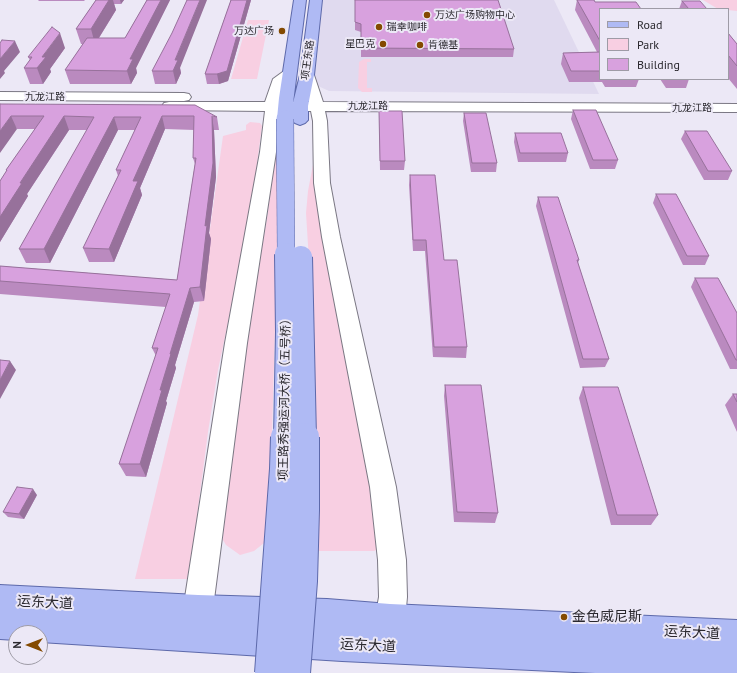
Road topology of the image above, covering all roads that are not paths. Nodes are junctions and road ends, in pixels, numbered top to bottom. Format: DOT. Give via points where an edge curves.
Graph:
graph roads {
  1 [pos="300,0"];
  2 [pos="316,0"];
  3 [pos="298,74"];
  4 [pos="0,96"];
  5 [pos="737,100"];
  6 [pos="0,105"];
  7 [pos="293,106"];
  8 [pos="737,108"];
  9 [pos="0,600"];
  10 [pos="390,619"];
  11 [pos="196,623"];
  12 [pos="0,624"];
  13 [pos="737,635"];
  14 [pos="737,664"];
  15 [pos="269,673"];
  16 [pos="296,673"];
  1 -- 3 [label="main road, 项王东路"];
  2 -- 3 [label="main road, 项王东路"];
  3 -- 7 [label="street"];
  3 -- 7 [label="street" via="278,82"];
  4 -- 7 [label="street, 九龙江路"];
  5 -- 7 [label="street, 九龙江路"];
  6 -- 7 [label="street, 九龙江路"];
  7 -- 8 [label="street, 九龙江路"];
  7 -- 10 [label="street" via="320,121 322,183 331,237 383,487 392,560 393,597"];
  7 -- 11 [label="street" via="268,152 236,343"];
  7 -- 15 [label="main road, 项王路秀强运河大桥（五号桥）, bridge" via="284,469"];
  7 -- 16 [label="main road, 项王路秀强运河大桥（五号桥）, bridge" via="299,187 305,510"];
  9 -- 11 [label="main road, 运东大道"];
  10 -- 11 [label="main road, 运东大道" via="327,614"];
  10 -- 13 [label="main road, 运东大道"];
  11 -- 12 [label="main road, 运东大道"];
  11 -- 14 [label="main road, 运东大道"];
}
